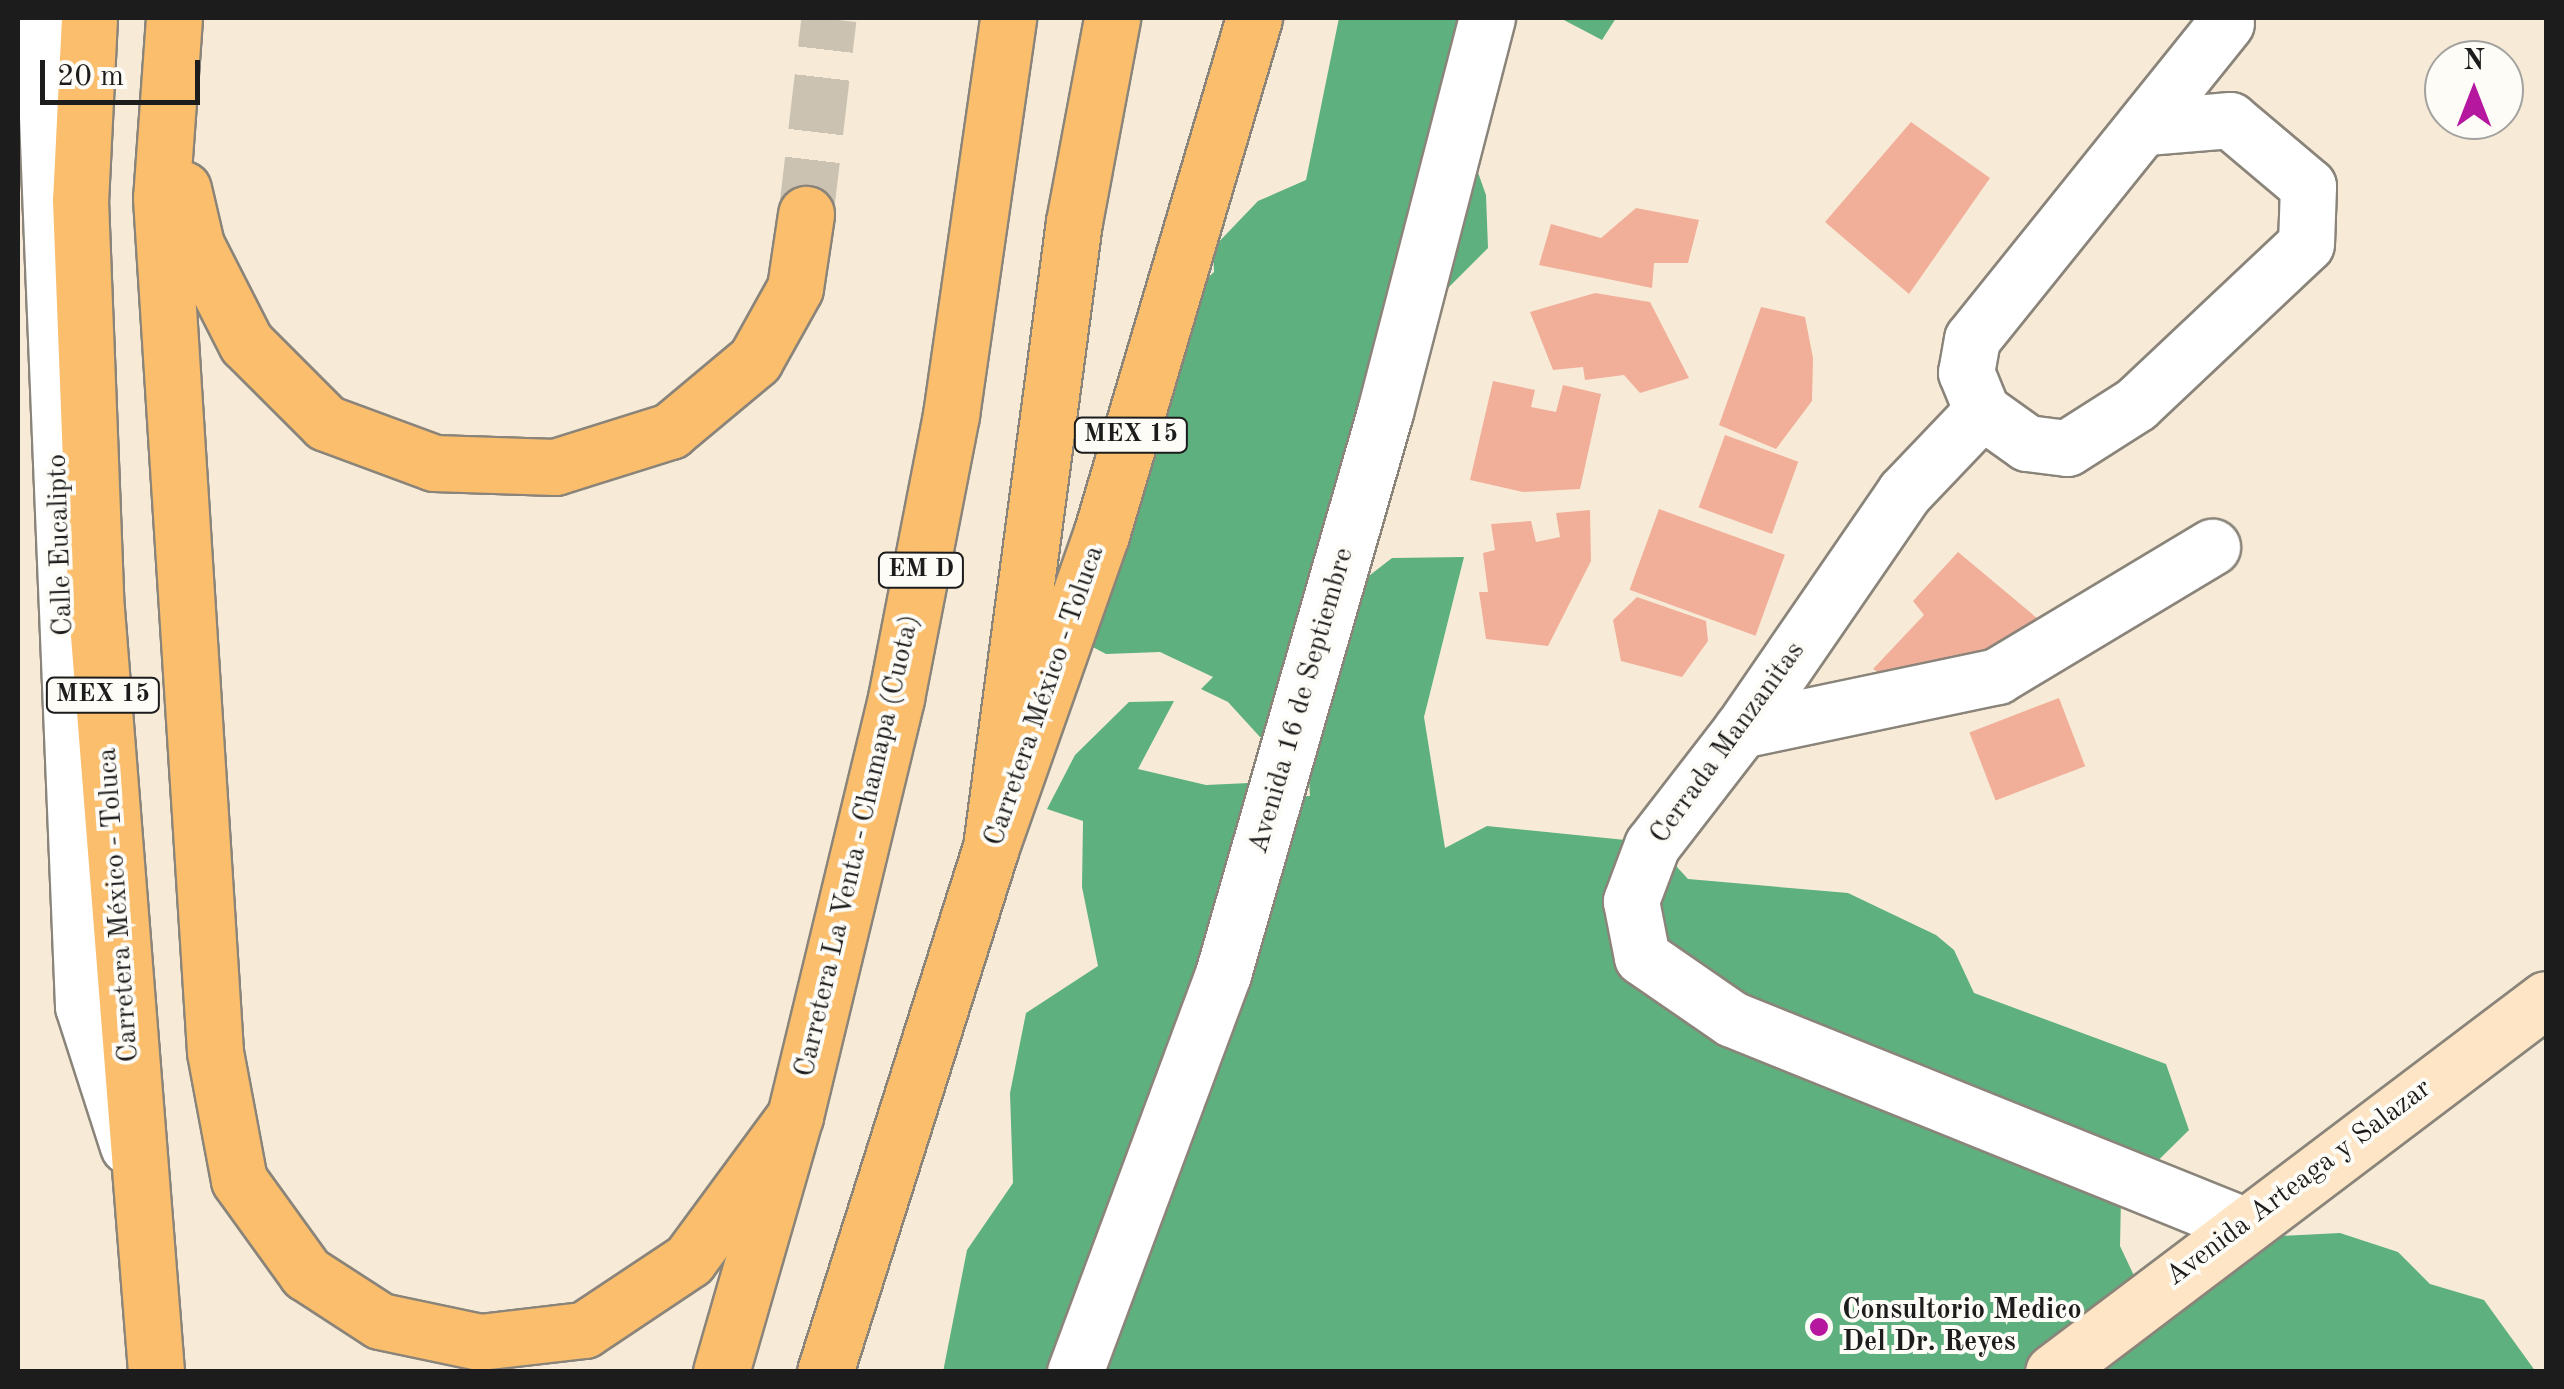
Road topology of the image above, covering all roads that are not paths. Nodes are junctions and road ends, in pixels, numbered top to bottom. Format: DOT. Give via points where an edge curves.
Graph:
graph roads {
  1 [pos="44,18"];
  2 [pos="89,18"];
  3 [pos="174,18"];
  4 [pos="1008,18"];
  5 [pos="1112,18"];
  6 [pos="1254,18"];
  7 [pos="1487,18"];
  8 [pos="2226,23"];
  9 [pos="167,118"];
  10 [pos="2146,127"];
  11 [pos="806,214"];
  12 [pos="1982,412"];
  13 [pos="2212,547"];
  14 [pos="1741,730"];
  15 [pos="992,847"];
  16 [pos="2546,999"];
  17 [pos="795,1116"];
  18 [pos="140,1184"];
  19 [pos="2241,1224"];
  20 [pos="156,1372"];
  21 [pos="721,1372"];
  22 [pos="825,1372"];
  23 [pos="1075,1372"];
  24 [pos="2054,1372"];
  1 -- 18 [label="street, Calle Eucalipto" via="83,1006"];
  2 -- 18 [label="main road, Carretera México - Toluca / MEX 15" via="80,200 96,609"];
  3 -- 9 [label="main road"];
  4 -- 17 [label="main road, Carretera La Venta - Chamapa (Cuota) / EM D" via="952,415 896,698"];
  5 -- 15 [label="main road" via="1062,301"];
  6 -- 15 [label="main road, Carretera México - Toluca / MEX 15" via="1101,536"];
  7 -- 23 [label="street, Avenida 16 de Septiembre" via="1385,412 1224,974"];
  8 -- 10 [label="street"];
  9 -- 11 [label="main road" via="196,245 246,343 326,423 434,463 555,467 670,431 755,360 795,288"];
  9 -- 17 [label="main road" via="161,198 214,1052 239,1180 306,1273 380,1322 480,1342 584,1330 688,1260"];
  10 -- 12 [label="street" via="1972,338 1966,372"];
  10 -- 12 [label="street" via="2230,120 2308,186 2306,244 2136,404 2067,448 2027,443"];
  12 -- 14 [label="street, Cerrada Manzanitas" via="1904,493"];
  13 -- 14 [label="street" via="1997,676"];
  14 -- 19 [label="street, Cerrada Manzanitas" via="1652,845 1632,901 1642,956 1732,1019"];
  15 -- 22 [label="main road, Carretera México - Toluca / MEX 15"];
  16 -- 19 [label="street, Avenida Arteaga y Salazar"];
  17 -- 21 [label="main road, Carretera La Venta - Chamapa (Cuota) / EM D"];
  18 -- 20 [label="main road, Carretera México - Toluca / MEX 15"];
  19 -- 24 [label="street, Avenida Arteaga y Salazar"];
}
